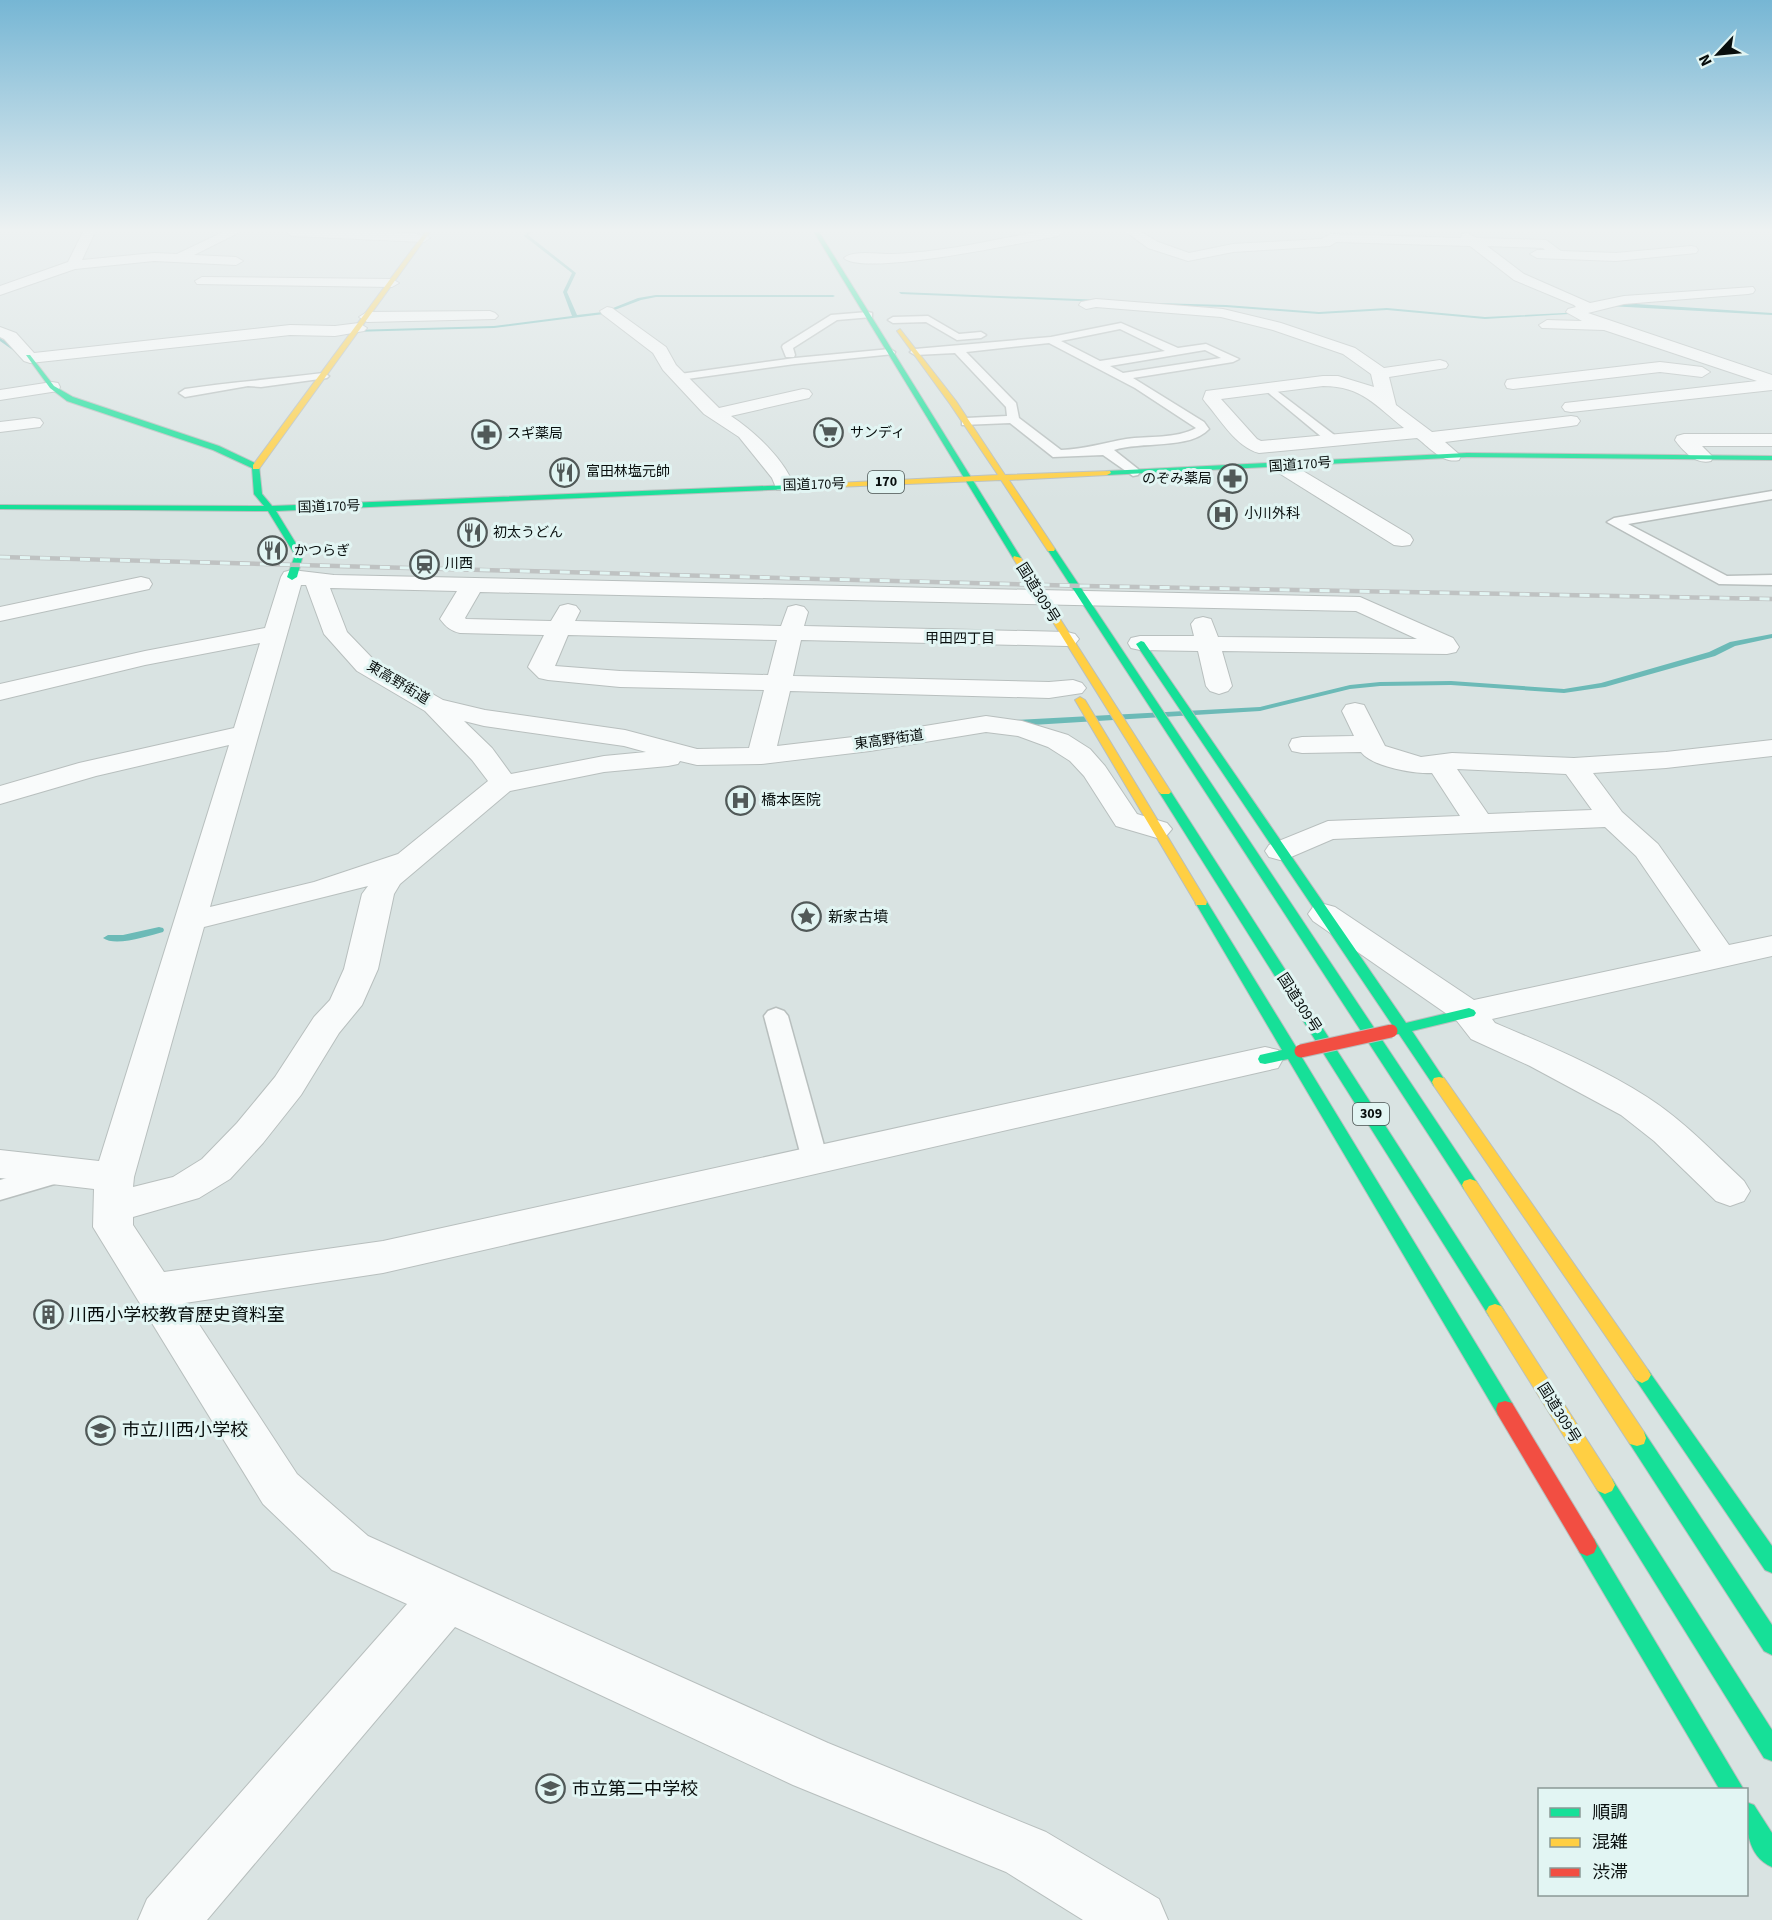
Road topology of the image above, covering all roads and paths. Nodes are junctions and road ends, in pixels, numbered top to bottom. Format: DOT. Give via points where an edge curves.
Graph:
graph roads {
  1 [pos="364,322"];
  2 [pos="424,322"];
  3 [pos="622,322"];
  4 [pos="828,322"];
  5 [pos="872,322"];
  6 [pos="894,322"];
  7 [pos="932,322"];
  8 [pos="1255,322"];
  9 [pos="1599,322"];
  10 [pos="1547,325"];
  11 [pos="1608,326"];
  12 [pos="360,327"];
  13 [pos="0,332"];
  14 [pos="1088,332"];
  15 [pos="988,334"];
  16 [pos="1051,340"];
  17 [pos="1106,340"];
  18 [pos="1125,349"];
  19 [pos="958,350"];
  20 [pos="890,352"];
  21 [pos="915,352"];
  22 [pos="1177,352"];
  23 [pos="790,355"];
  24 [pos="29,357"];
  25 [pos="1143,358"];
  26 [pos="1099,365"];
  27 [pos="1440,365"];
  28 [pos="1380,373"];
  29 [pos="323,376"];
  30 [pos="680,377"];
  31 [pos="1121,377"];
  32 [pos="1768,381"];
  33 [pos="1514,384"];
  34 [pos="52,387"];
  35 [pos="1269,388"];
  36 [pos="185,393"];
  37 [pos="803,394"];
  38 [pos="0,395"];
  39 [pos="1386,402"];
  40 [pos="715,414"];
  41 [pos="1013,419"];
  42 [pos="966,422"];
  43 [pos="33,423"];
  44 [pos="0,427"];
  45 [pos="1425,435"];
  46 [pos="1333,440"];
  47 [pos="1772,440"];
  48 [pos="1105,449"];
  49 [pos="1452,456"];
  50 [pos="1704,457"];
  51 [pos="1772,458"];
  52 [pos="1281,466"];
  53 [pos="256,467"];
  54 [pos="1133,472"];
  55 [pos="1004,478"];
  56 [pos="967,480"];
  57 [pos="784,486"];
  58 [pos="1772,495"];
  59 [pos="0,507"];
  60 [pos="273,509"];
  61 [pos="1402,540"];
  62 [pos="1052,551"];
  63 [pos="1082,569"];
  64 [pos="304,579"];
  65 [pos="1772,580"];
  66 [pos="141,584"];
  67 [pos="472,586"];
  68 [pos="579,588"];
  69 [pos="801,593"];
  70 [pos="1040,596"];
  71 [pos="1102,598"];
  72 [pos="1197,599"];
  73 [pos="0,614"];
  74 [pos="559,628"];
  75 [pos="276,633"];
  76 [pos="791,634"];
  77 [pos="1137,639"];
  78 [pos="1208,643"];
  79 [pos="1067,666"];
  80 [pos="778,683"];
  81 [pos="1219,686"];
  82 [pos="0,692"];
  83 [pos="434,705"];
  84 [pos="1355,711"];
  85 [pos="246,733"];
  86 [pos="1371,744"];
  87 [pos="1302,745"];
  88 [pos="1772,748"];
  89 [pos="761,756"];
  90 [pos="697,757"];
  91 [pos="1440,764"];
  92 [pos="1574,766"];
  93 [pos="504,784"];
  94 [pos="0,795"];
  95 [pos="1612,818"];
  96 [pos="1479,824"];
  97 [pos="1158,829"];
  98 [pos="1280,851"];
  99 [pos="415,856"];
  100 [pos="1324,914"];
  101 [pos="190,921"];
  102 [pos="1772,946"];
  103 [pos="1721,957"];
  104 [pos="1469,1013"];
  105 [pos="776,1016"];
  106 [pos="1397,1029"];
  107 [pos="1286,1054"];
  108 [pos="815,1160"];
  109 [pos="0,1164"];
  110 [pos="66,1171"];
  111 [pos="0,1190"];
  112 [pos="1730,1191"];
  113 [pos="114,1192"];
  114 [pos="153,1291"];
  115 [pos="1772,1563"];
  116 [pos="447,1597"];
  117 [pos="1772,1644"];
  118 [pos="1772,1750"];
  119 [pos="1732,1788"];
  120 [pos="1748,1815"];
  121 [pos="1772,1855"];
  122 [pos="168,1920"];
  123 [pos="1138,1920"];
  1 -- 12 [label="main road"];
  2 -- 12 [label="street"];
  3 -- 30 [label="street" via="660,350"];
  4 -- 23 [label="lane" via="787,347"];
  5 -- 20 [label="main road, 国道309号 / 309"];
  6 -- 21 [label="main road, 309"];
  7 -- 15 [label="lane" via="957,337"];
  8 -- 28 [label="street" via="1349,351"];
  9 -- 11 [label="street"];
  10 -- 11 [label="street"];
  11 -- 32 [label="street"];
  12 -- 24 [label="street" via="290,330"];
  12 -- 29 [label="main road"];
  13 -- 24 [label="street" via="10,336"];
  14 -- 16 [label="lane"];
  14 -- 17 [label="lane"];
  14 -- 22 [label="lane" via="1121,326"];
  16 -- 19 [label="lane"];
  16 -- 26 [label="lane"];
  18 -- 25 [label="lane"];
  19 -- 21 [label="lane"];
  19 -- 41 [label="lane" via="1012,406"];
  20 -- 30 [label="lane"];
  20 -- 56 [label="main road, 国道309号 / 309"];
  21 -- 42 [label="main road, 309"];
  22 -- 25 [label="lane"];
  22 -- 31 [label="lane" via="1206,347 1233,359"];
  24 -- 34 [label="main road"];
  25 -- 26 [label="lane"];
  26 -- 31 [label="lane"];
  27 -- 28 [label="street"];
  28 -- 39 [label="street"];
  29 -- 36 [label="lane"];
  29 -- 53 [label="main road"];
  30 -- 40 [label="street"];
  31 -- 48 [label="lane" via="1203,429 1190,435"];
  32 -- 33 [label="street" via="1660,367"];
  32 -- 45 [label="street"];
  34 -- 38 [label="street"];
  34 -- 53 [label="main road" via="95,409 216,448"];
  35 -- 39 [label="street" via="1338,381 1368,390"];
  35 -- 46 [label="lane"];
  35 -- 46 [label="street" via="1212,395 1212,399 1250,443 1259,447"];
  37 -- 40 [label="street"];
  39 -- 45 [label="street"];
  40 -- 57 [label="street" via="745,433"];
  41 -- 42 [label="lane"];
  41 -- 48 [label="lane" via="1058,454"];
  42 -- 55 [label="main road, 309"];
  43 -- 44 [label="street"];
  45 -- 46 [label="street"];
  45 -- 49 [label="street"];
  47 -- 50 [label="street" via="1684,440"];
  48 -- 54 [label="lane"];
  49 -- 50 [label="main road, 国道170号 / 170"];
  49 -- 52 [label="main road, 国道170号 / 170"];
  50 -- 51 [label="main road, 国道170号 / 170"];
  52 -- 54 [label="main road, 国道170号 / 170"];
  52 -- 61 [label="street"];
  53 -- 60 [label="main road, 東高野街道" via="258,494"];
  54 -- 55 [label="main road, 国道170号 / 170"];
  55 -- 56 [label="main road, 国道170号 / 170"];
  55 -- 62 [label="main road, 309"];
  56 -- 57 [label="main road, 国道170号 / 170"];
  56 -- 70 [label="main road, 国道309号 / 309"];
  57 -- 60 [label="main road, 国道170号 / 170"];
  58 -- 65 [label="lane" via="1614,522 1724,581"];
  59 -- 60 [label="main road, 国道170号 / 170"];
  60 -- 64 [label="main road, 東高野街道" via="299,555"];
  62 -- 63 [label="main road, 309"];
  62 -- 71 [label="main road, 309"];
  64 -- 67 [label="street"];
  64 -- 75 [label="street"];
  64 -- 83 [label="street, 東高野街道" via="336,634 366,666"];
  66 -- 73 [label="street"];
  67 -- 68 [label="street"];
  67 -- 74 [label="street" via="452,619 460,626"];
  68 -- 69 [label="street"];
  68 -- 74 [label="street"];
  69 -- 70 [label="street"];
  69 -- 76 [label="street"];
  70 -- 71 [label="street"];
  70 -- 79 [label="main road, 国道309号 / 309"];
  71 -- 72 [label="street"];
  71 -- 117 [label="main road, 309"];
  72 -- 78 [label="street"];
  72 -- 78 [label="street" via="1360,604 1448,647"];
  74 -- 76 [label="street"];
  74 -- 80 [label="street" via="540,666 548,674 620,680"];
  75 -- 82 [label="street"];
  75 -- 85 [label="street"];
  76 -- 79 [label="street"];
  76 -- 80 [label="street"];
  77 -- 78 [label="street"];
  77 -- 98 [label="main road"];
  78 -- 81 [label="street"];
  79 -- 80 [label="street" via="1049,690"];
  79 -- 97 [label="main road, 309"];
  79 -- 118 [label="main road, 国道309号 / 309" via="1426,1201"];
  80 -- 89 [label="street"];
  83 -- 90 [label="street, 東高野街道" via="484,718 625,738"];
  83 -- 93 [label="street" via="482,754"];
  84 -- 86 [label="street"];
  85 -- 94 [label="street" via="89,769"];
  85 -- 101 [label="street"];
  86 -- 87 [label="street"];
  86 -- 91 [label="street" via="1374,751 1408,766"];
  88 -- 92 [label="street"];
  89 -- 90 [label="street, 東高野街道"];
  89 -- 97 [label="street, 東高野街道" via="986,724 1022,729 1058,741 1080,755 1126,820"];
  90 -- 93 [label="street" via="604,764"];
  91 -- 92 [label="street" via="1463,761"];
  91 -- 96 [label="street"];
  92 -- 95 [label="street"];
  93 -- 99 [label="street"];
  95 -- 96 [label="street"];
  95 -- 103 [label="street" via="1647,850"];
  96 -- 98 [label="street" via="1328,830"];
  97 -- 107 [label="main road, 309"];
  98 -- 100 [label="main road"];
  99 -- 101 [label="street" via="322,888"];
  99 -- 113 [label="street" via="388,878 378,894 361,969 345,1005 326,1025 288,1086 250,1133 216,1169 185,1188"];
  100 -- 104 [label="street"];
  100 -- 106 [label="main road"];
  101 -- 113 [label="street"];
  102 -- 103 [label="street"];
  103 -- 104 [label="street"];
  104 -- 106 [label="main road"];
  104 -- 112 [label="street" via="1483,1031 1543,1057 1634,1106"];
  105 -- 108 [label="lane"];
  106 -- 107 [label="main road, bridge"];
  106 -- 115 [label="main road"];
  107 -- 108 [label="street"];
  107 -- 119 [label="main road, 309"];
  108 -- 114 [label="street" via="383,1257"];
  109 -- 110 [label="street"];
  110 -- 111 [label="lane"];
  110 -- 113 [label="street"];
  113 -- 114 [label="street" via="113,1227"];
  114 -- 116 [label="street" via="280,1489 350,1554"];
  116 -- 122 [label="street"];
  116 -- 123 [label="street" via="813,1765 1026,1852"];
  120 -- 121 [label="main road"];
}
